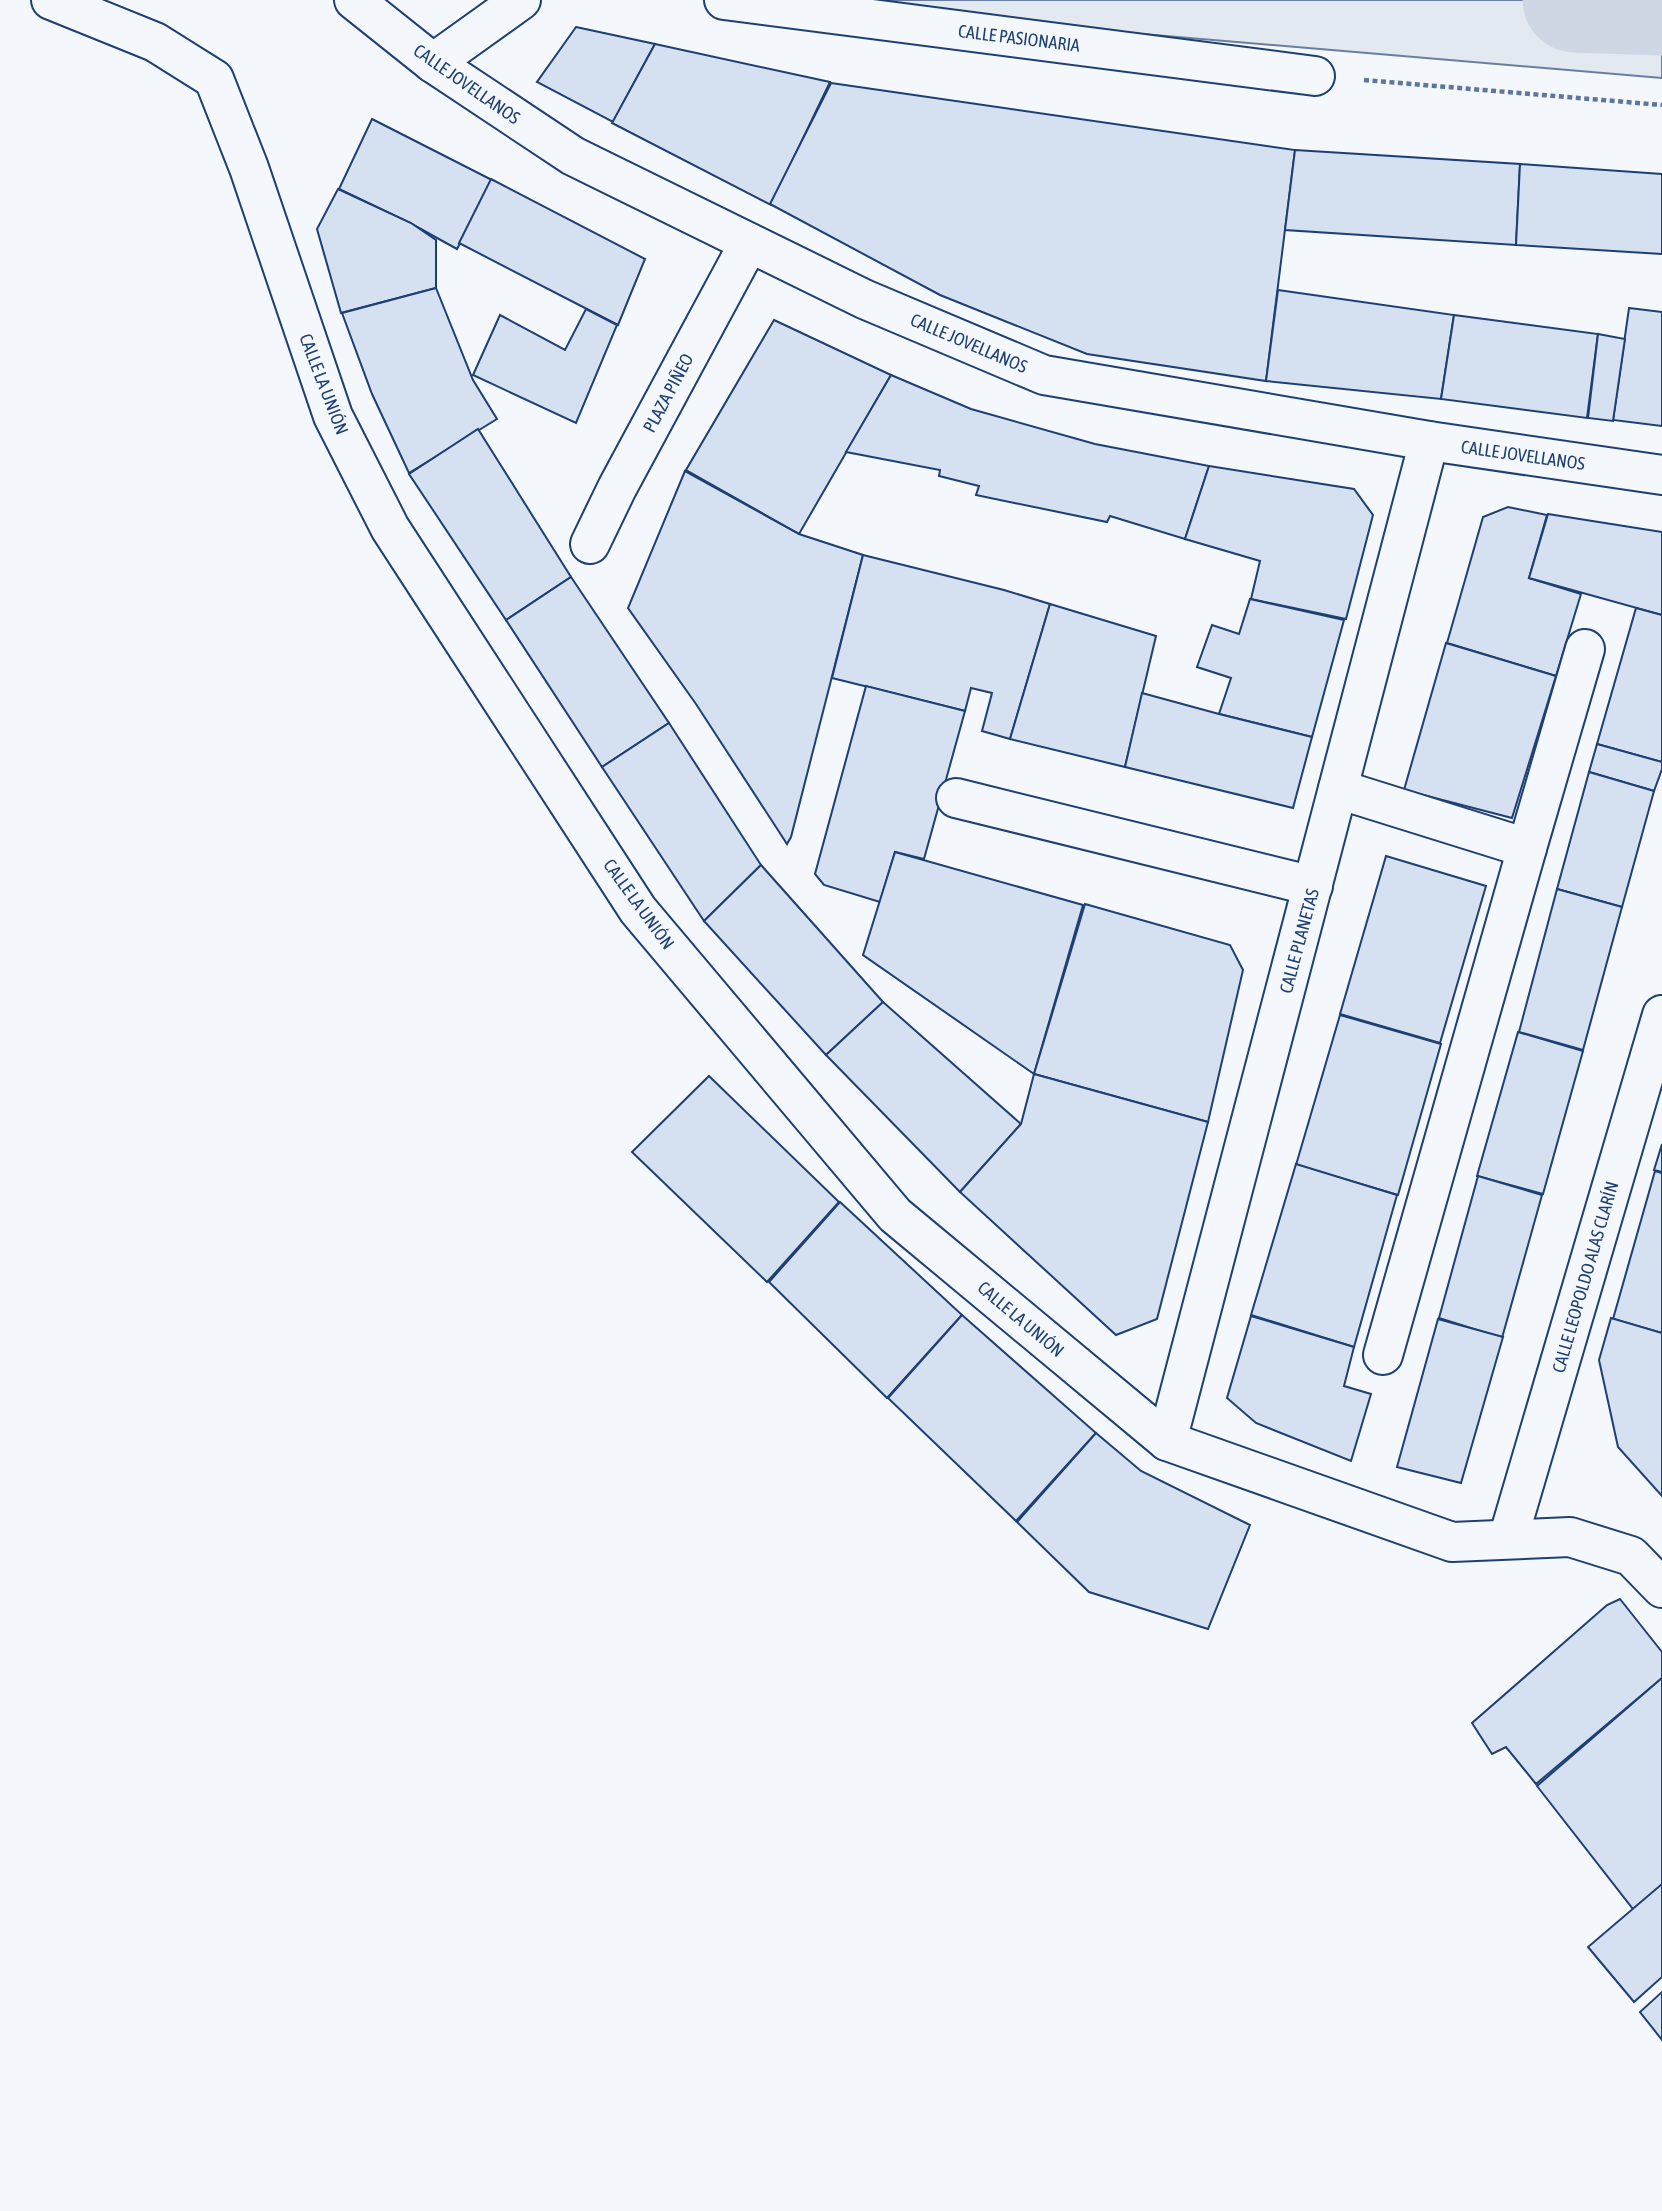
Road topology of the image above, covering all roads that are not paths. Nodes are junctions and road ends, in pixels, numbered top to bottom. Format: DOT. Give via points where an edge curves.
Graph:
graph roads {
  1 [pos="51,0"];
  2 [pos="354,0"];
  3 [pos="521,0"];
  4 [pos="724,0"];
  5 [pos="433,63"];
  6 [pos="1315,76"];
  7 [pos="749,243"];
  8 [pos="1429,441"];
  9 [pos="1662,475"];
  10 [pos="590,544"];
  11 [pos="1585,649"];
  12 [pos="1338,789"];
  13 [pos="956,798"];
  14 [pos="1527,848"];
  15 [pos="1313,886"];
  16 [pos="1662,1015"];
  17 [pos="1383,1354"];
  18 [pos="1167,1441"];
  19 [pos="1508,1539"];
  20 [pos="1662,1588"];
  1 -- 18 [label="street, CALLE LA UNIÓN" via="155,42 214,79 333,416 390,528 638,910 895,1215"];
  2 -- 5 [label="street, CALLE JOVELLANOS"];
  3 -- 5 [label="street"];
  4 -- 6 [label="street, CALLE PASIONARIA"];
  5 -- 7 [label="street, CALLE JOVELLANOS" via="573,156"];
  7 -- 8 [label="street, CALLE JOVELLANOS" via="864,299 1044,374"];
  7 -- 10 [label="street, PLAZA PIÑEO"];
  8 -- 9 [label="street, CALLE JOVELLANOS"];
  8 -- 12 [label="street, CALLE PLANETAS"];
  11 -- 14 [label="street"];
  12 -- 14 [label="street"];
  12 -- 15 [label="street, CALLE PLANETAS"];
  13 -- 15 [label="street"];
  14 -- 17 [label="street"];
  15 -- 18 [label="street, CALLE PLANETAS"];
  16 -- 19 [label="street, CALLE LEOPOLDO ALAS CLARÍN"];
  18 -- 19 [label="street, CALLE LA UNIÓN" via="1452,1542"];
  19 -- 20 [label="street, CALLE LA UNIÓN" via="1570,1537 1631,1556"];
}
